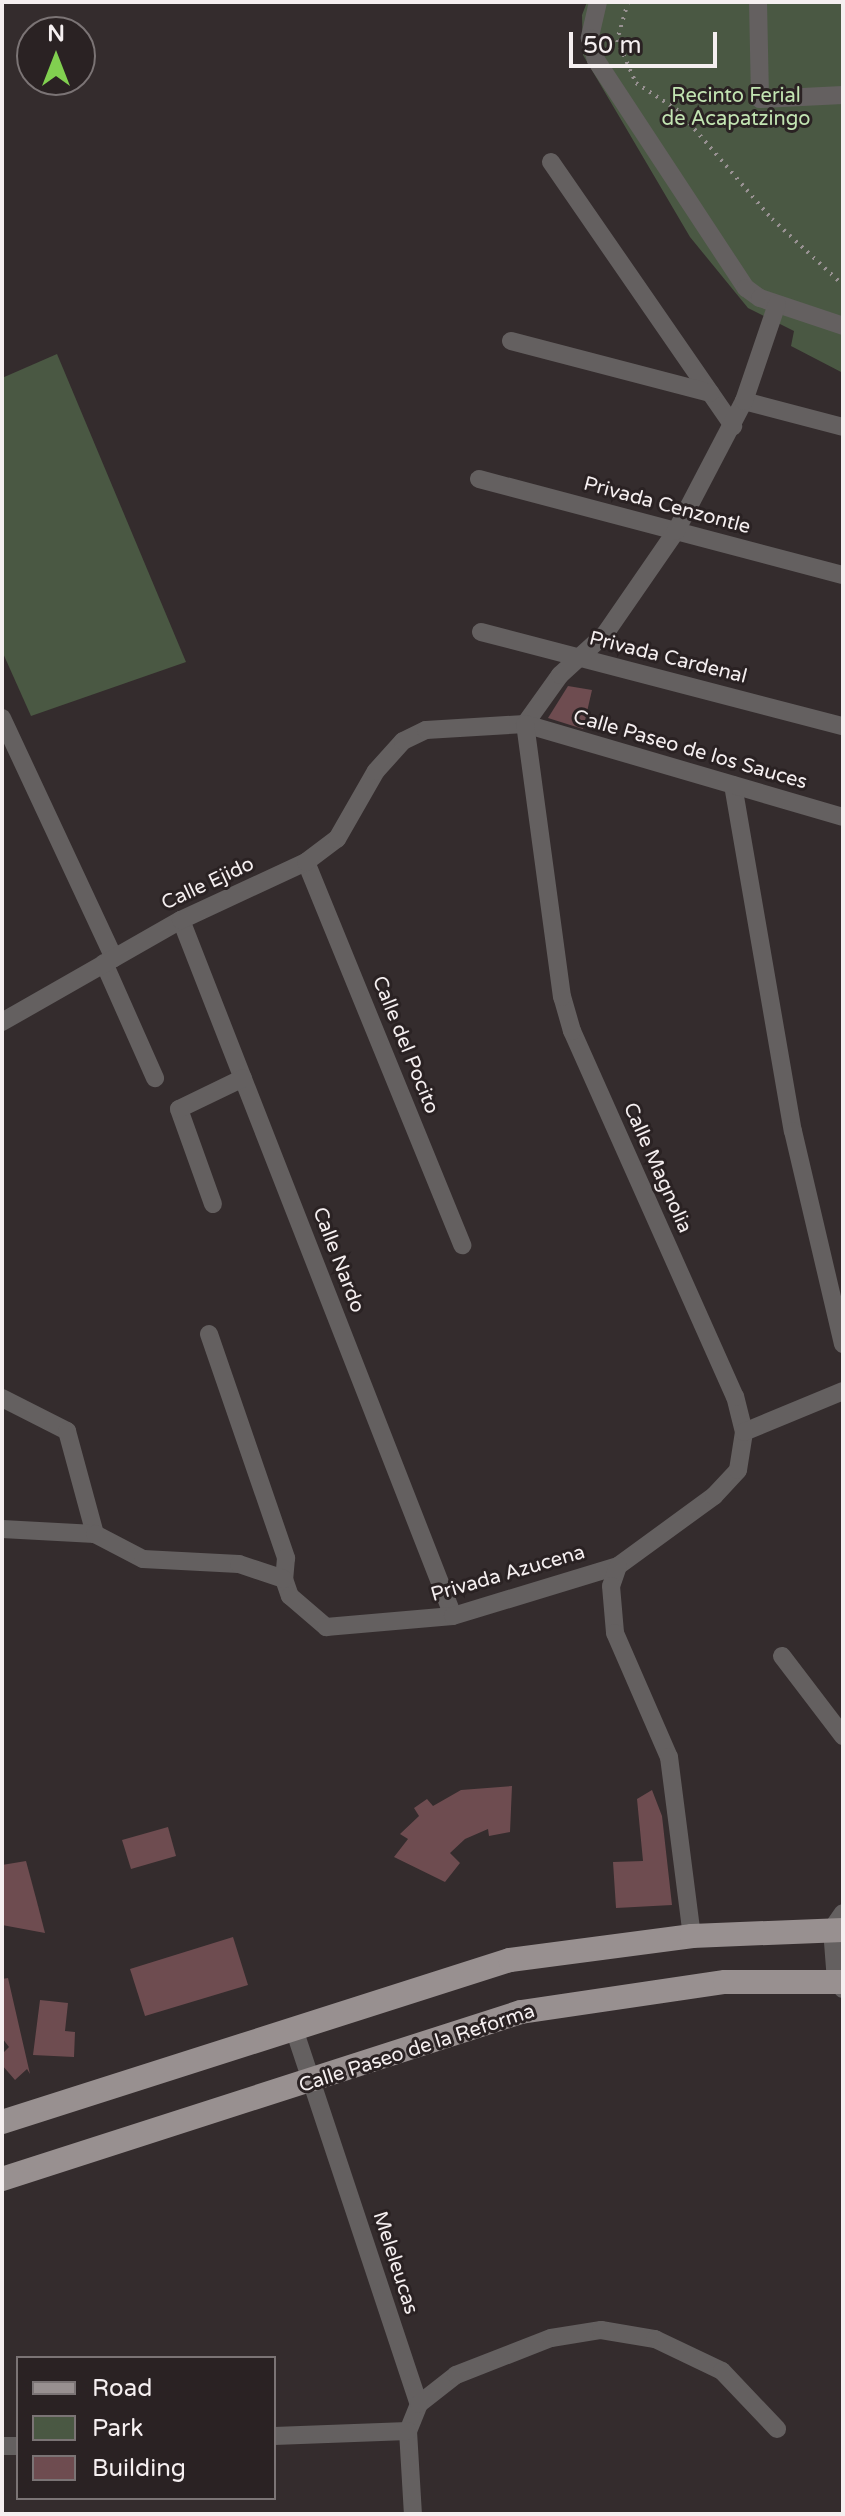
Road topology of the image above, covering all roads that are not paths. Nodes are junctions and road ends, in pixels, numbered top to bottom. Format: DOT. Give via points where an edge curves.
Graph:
graph roads {
  1 [pos="598,2"];
  2 [pos="758,2"];
  3 [pos="843,95"];
  4 [pos="551,162"];
  5 [pos="777,304"];
  6 [pos="843,326"];
  7 [pos="511,341"];
  8 [pos="710,393"];
  9 [pos="744,401"];
  10 [pos="733,426"];
  11 [pos="843,427"];
  12 [pos="479,479"];
  13 [pos="676,531"];
  14 [pos="843,575"];
  15 [pos="481,632"];
  16 [pos="578,658"];
  17 [pos="2,720"];
  18 [pos="525,724"];
  19 [pos="843,726"];
  20 [pos="733,785"];
  21 [pos="843,817"];
  22 [pos="306,862"];
  23 [pos="181,920"];
  24 [pos="109,960"];
  25 [pos="2,1022"];
  26 [pos="155,1078"];
  27 [pos="243,1078"];
  28 [pos="213,1204"];
  29 [pos="462,1245"];
  30 [pos="209,1334"];
  31 [pos="843,1344"];
  32 [pos="843,1391"];
  33 [pos="2,1398"];
  34 [pos="744,1432"];
  35 [pos="2,1529"];
  36 [pos="95,1534"];
  37 [pos="618,1566"];
  38 [pos="284,1579"];
  39 [pos="453,1616"];
  40 [pos="782,1656"];
  41 [pos="843,1736"];
  42 [pos="839,1924"];
  43 [pos="692,1936"];
  44 [pos="841,1984"];
  45 [pos="294,2029"];
  46 [pos="312,2083"];
  47 [pos="2,2122"];
  48 [pos="2,2179"];
  49 [pos="419,2404"];
  50 [pos="777,2429"];
  51 [pos="408,2431"];
  52 [pos="276,2436"];
  53 [pos="413,2514"];
  1 -- 5 [label="street" via="590,38 596,60 746,288"];
  2 -- 3 [label="street" via="760,99"];
  4 -- 8 [label="street"];
  5 -- 6 [label="street"];
  5 -- 9 [label="street"];
  7 -- 8 [label="street"];
  8 -- 10 [label="street"];
  9 -- 10 [label="street"];
  9 -- 11 [label="street"];
  10 -- 13 [label="street"];
  12 -- 13 [label="street, Privada Cenzontle"];
  13 -- 14 [label="street, Privada Cenzontle"];
  13 -- 16 [label="street" via="614,623"];
  15 -- 16 [label="street, Privada Cardenal"];
  16 -- 18 [label="street"];
  16 -- 19 [label="street, Privada Cardenal"];
  17 -- 24 [label="street"];
  18 -- 20 [label="street, Calle Paseo de los Sauces"];
  18 -- 22 [label="street, Calle Ejido" via="426,730 403,741 376,771 337,839"];
  18 -- 34 [label="street, Calle Magnolia" via="545,889 572,1031 735,1397"];
  20 -- 21 [label="street, Calle Paseo de los Sauces"];
  20 -- 31 [label="street" via="793,1131"];
  22 -- 23 [label="street, Calle Ejido"];
  22 -- 29 [label="street, Calle del Pocito"];
  23 -- 24 [label="street, Calle Ejido"];
  23 -- 27 [label="street, Calle Nardo"];
  24 -- 25 [label="street"];
  24 -- 26 [label="street"];
  27 -- 28 [label="street" via="179,1109"];
  27 -- 39 [label="street, Calle Nardo"];
  30 -- 38 [label="street" via="286,1558"];
  32 -- 34 [label="street"];
  33 -- 36 [label="street" via="67,1431"];
  34 -- 37 [label="street, Calle Magnolia" via="738,1470 714,1496"];
  35 -- 36 [label="street"];
  36 -- 38 [label="street" via="143,1559 239,1564"];
  37 -- 39 [label="street, Privada Azucena"];
  37 -- 43 [label="street" via="611,1586 615,1633 669,1757"];
  38 -- 39 [label="street, Privada Azucena" via="290,1596 326,1627"];
  40 -- 41 [label="street"];
  42 -- 43 [label="main road"];
  42 -- 44 [label="street"];
  43 -- 45 [label="main road" via="510,1960"];
  44 -- 46 [label="main road, Calle Paseo de la Reforma" via="725,1982 521,2012"];
  45 -- 46 [label="street, Meleleucas"];
  45 -- 47 [label="main road"];
  46 -- 48 [label="main road, Calle Paseo de la Reforma"];
  46 -- 49 [label="street, Meleleucas"];
  49 -- 50 [label="street" via="469,2370 551,2338 601,2330 655,2339 722,2371"];
  49 -- 51 [label="street"];
  51 -- 52 [label="street"];
  51 -- 53 [label="street"];
}
